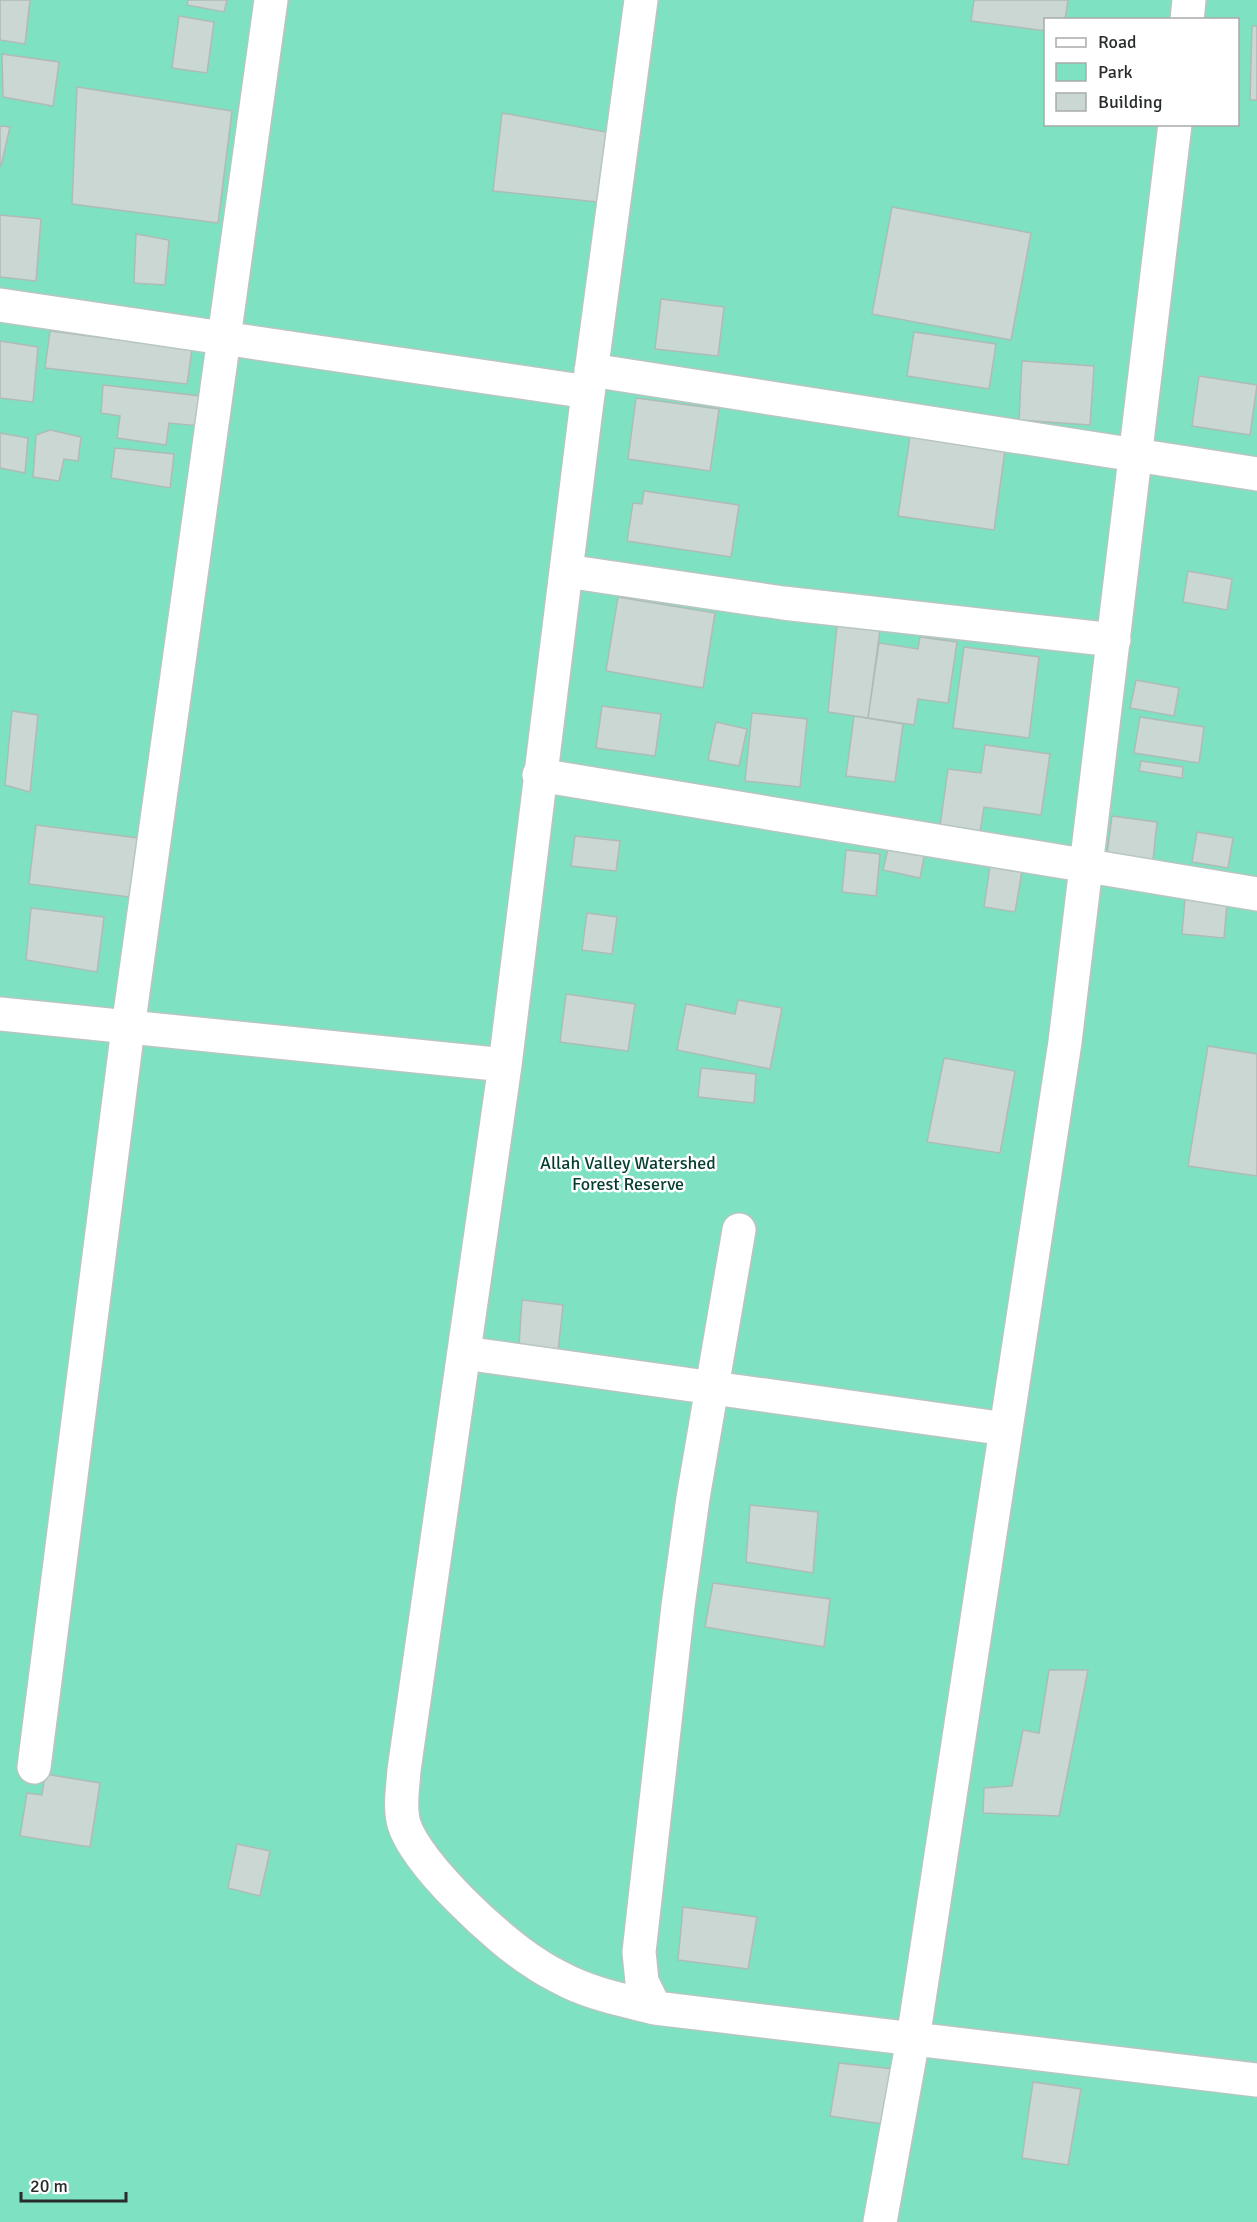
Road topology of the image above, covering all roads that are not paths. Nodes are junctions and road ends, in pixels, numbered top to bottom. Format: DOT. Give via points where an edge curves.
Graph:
graph roads {
  1 [pos="271,0"];
  2 [pos="641,0"];
  3 [pos="1189,0"];
  4 [pos="1187,18"];
  5 [pos="1174,126"];
  6 [pos="0,305"];
  7 [pos="590,381"];
  8 [pos="1136,454"];
  9 [pos="1257,474"];
  10 [pos="566,571"];
  11 [pos="1114,640"];
  12 [pos="540,776"];
  13 [pos="1087,864"];
  14 [pos="1257,894"];
  15 [pos="0,1014"];
  16 [pos="128,1028"];
  17 [pos="505,1065"];
  18 [pos="739,1230"];
  19 [pos="464,1353"];
  20 [pos="712,1389"];
  21 [pos="1006,1429"];
  22 [pos="34,1767"];
  23 [pos="655,2008"];
  24 [pos="913,2039"];
  25 [pos="1257,2080"];
  26 [pos="880,2222"];
  1 -- 16 [label="street"];
  2 -- 7 [label="street"];
  3 -- 4 [label="street"];
  5 -- 8 [label="street"];
  6 -- 7 [label="street"];
  7 -- 8 [label="street"];
  7 -- 10 [label="street"];
  8 -- 9 [label="street"];
  8 -- 11 [label="street"];
  10 -- 11 [label="street" via="783,603"];
  10 -- 12 [label="street"];
  11 -- 13 [label="street"];
  12 -- 13 [label="street"];
  12 -- 17 [label="street"];
  13 -- 14 [label="street"];
  13 -- 21 [label="street" via="1065,1042"];
  15 -- 16 [label="street"];
  16 -- 17 [label="street"];
  16 -- 22 [label="street"];
  17 -- 19 [label="street"];
  18 -- 20 [label="street"];
  19 -- 20 [label="street"];
  19 -- 23 [label="street" via="404,1770 403,1824 411,1842 441,1881 499,1937 534,1963 573,1984"];
  20 -- 21 [label="street"];
  20 -- 23 [label="street" via="678,1606 639,1952 642,1982"];
  21 -- 24 [label="street"];
  23 -- 24 [label="street"];
  24 -- 25 [label="street"];
  24 -- 26 [label="street"];
}
